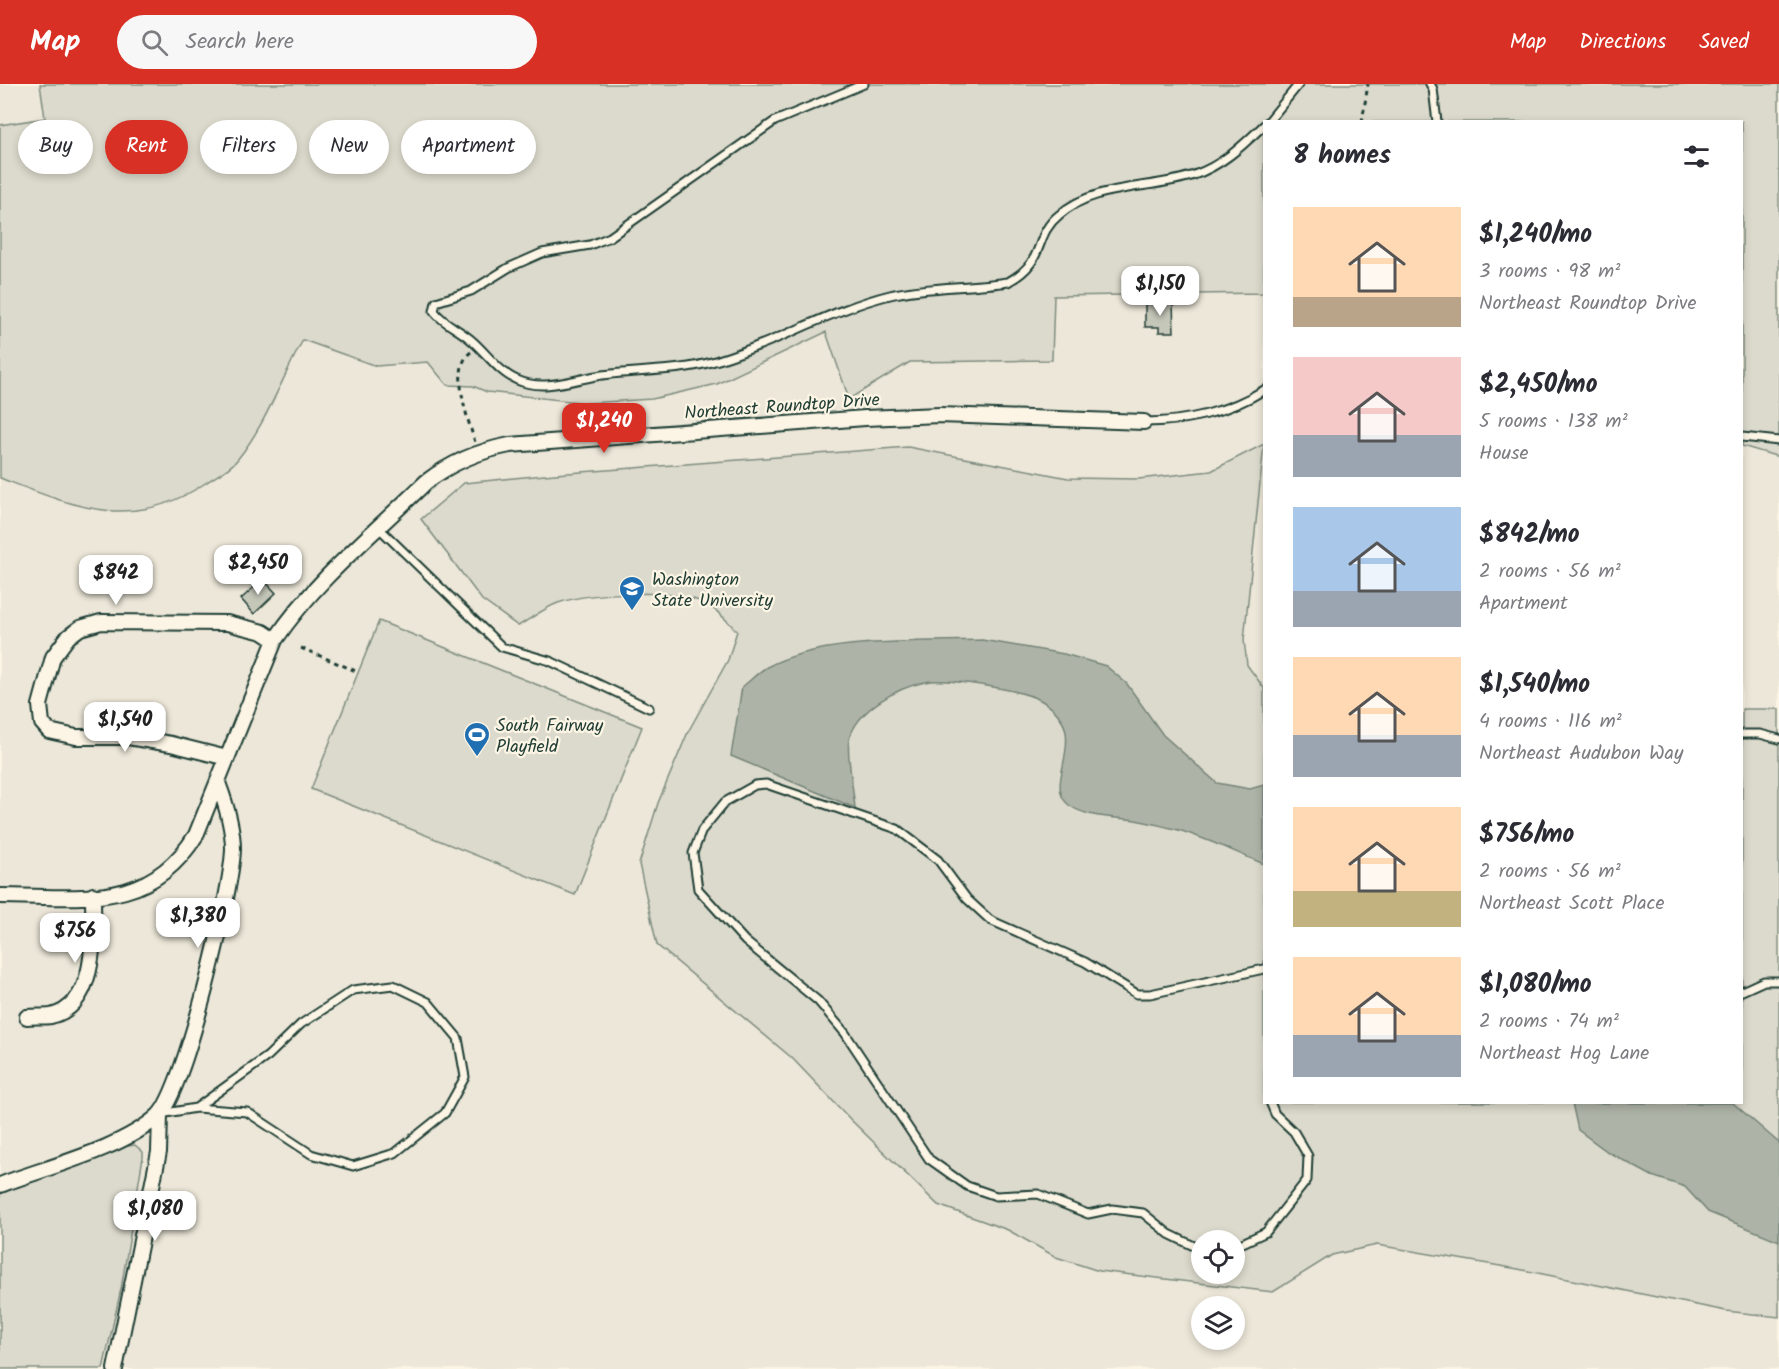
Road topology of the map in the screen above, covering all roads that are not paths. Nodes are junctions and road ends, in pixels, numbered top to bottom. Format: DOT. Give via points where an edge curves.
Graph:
graph roads {
  1 [pos="864,84"];
  2 [pos="1299,84"];
  3 [pos="1430,84"];
  4 [pos="1270,120"];
  5 [pos="1437,120"];
  6 [pos="1263,126"];
  7 [pos="1263,390"];
  8 [pos="1144,422"];
  9 [pos="1743,437"];
  10 [pos="1779,441"];
  11 [pos="379,528"];
  12 [pos="275,640"];
  13 [pos="649,708"];
  14 [pos="1743,734"];
  15 [pos="1779,740"];
  16 [pos="227,758"];
  17 [pos="218,783"];
  18 [pos="0,896"];
  19 [pos="93,896"];
  20 [pos="1263,969"];
  21 [pos="1779,981"];
  22 [pos="1743,991"];
  23 [pos="27,1017"];
  24 [pos="1271,1104"];
  25 [pos="196,1108"];
  26 [pos="160,1114"];
  27 [pos="0,1185"];
  28 [pos="1245,1242"];
  29 [pos="1191,1245"];
  30 [pos="116,1369"];
  1 -- 6 [label="lane" via="775,121 610,237 590,245 542,253 471,291 436,302 434,311 518,381 565,384 602,375 714,362 890,295 1008,282 1024,273 1034,261 1058,215 1089,198 1172,181 1214,167"];
  2 -- 4 [label="lane"];
  3 -- 5 [label="lane"];
  7 -- 8 [label="lane, Northeast Roundtop Drive" via="1191,418"];
  8 -- 11 [label="street, Northeast Roundtop Drive" via="950,415 865,418 510,445 478,452 443,469"];
  9 -- 10 [label="lane"];
  11 -- 12 [label="street, Northeast Roundtop Drive" via="307,599"];
  11 -- 13 [label="lane" via="502,647 550,661"];
  12 -- 16 [label="street, Northeast Roundtop Drive"];
  12 -- 16 [label="street" via="263,632 227,623 110,621 92,624 68,637 53,657 43,690 42,723 49,731 57,735 128,737"];
  14 -- 15 [label="lane"];
  16 -- 17 [label="street, Northeast Roundtop Drive"];
  17 -- 19 [label="street, Northeast Roundtop Drive" via="196,836 168,872 141,888"];
  17 -- 26 [label="street" via="233,838 230,877 183,1064"];
  18 -- 19 [label="street, Northeast Roundtop Drive"];
  19 -- 23 [label="street" via="93,953 82,988 52,1016"];
  20 -- 29 [label="lane" via="1137,994 1085,962 990,920 967,899 938,860 897,829 766,784 754,785 725,802 702,830 693,853 698,889 745,941 818,1001 845,1033 929,1159 967,1186 996,1196 1038,1194 1088,1214 1112,1209 1143,1213 1169,1234"];
  21 -- 22 [label="lane" via="1764,981"];
  24 -- 28 [label="lane" via="1308,1156 1307,1180 1266,1232"];
  25 -- 25 [label="lane" via="247,1112 311,1154 353,1166 395,1153 445,1113 465,1077 458,1038 428,1002 393,985 353,990 300,1024 268,1056"];
  25 -- 26 [label="lane"];
  26 -- 27 [label="street" via="128,1137"];
  26 -- 30 [label="street" via="159,1152"];
}
